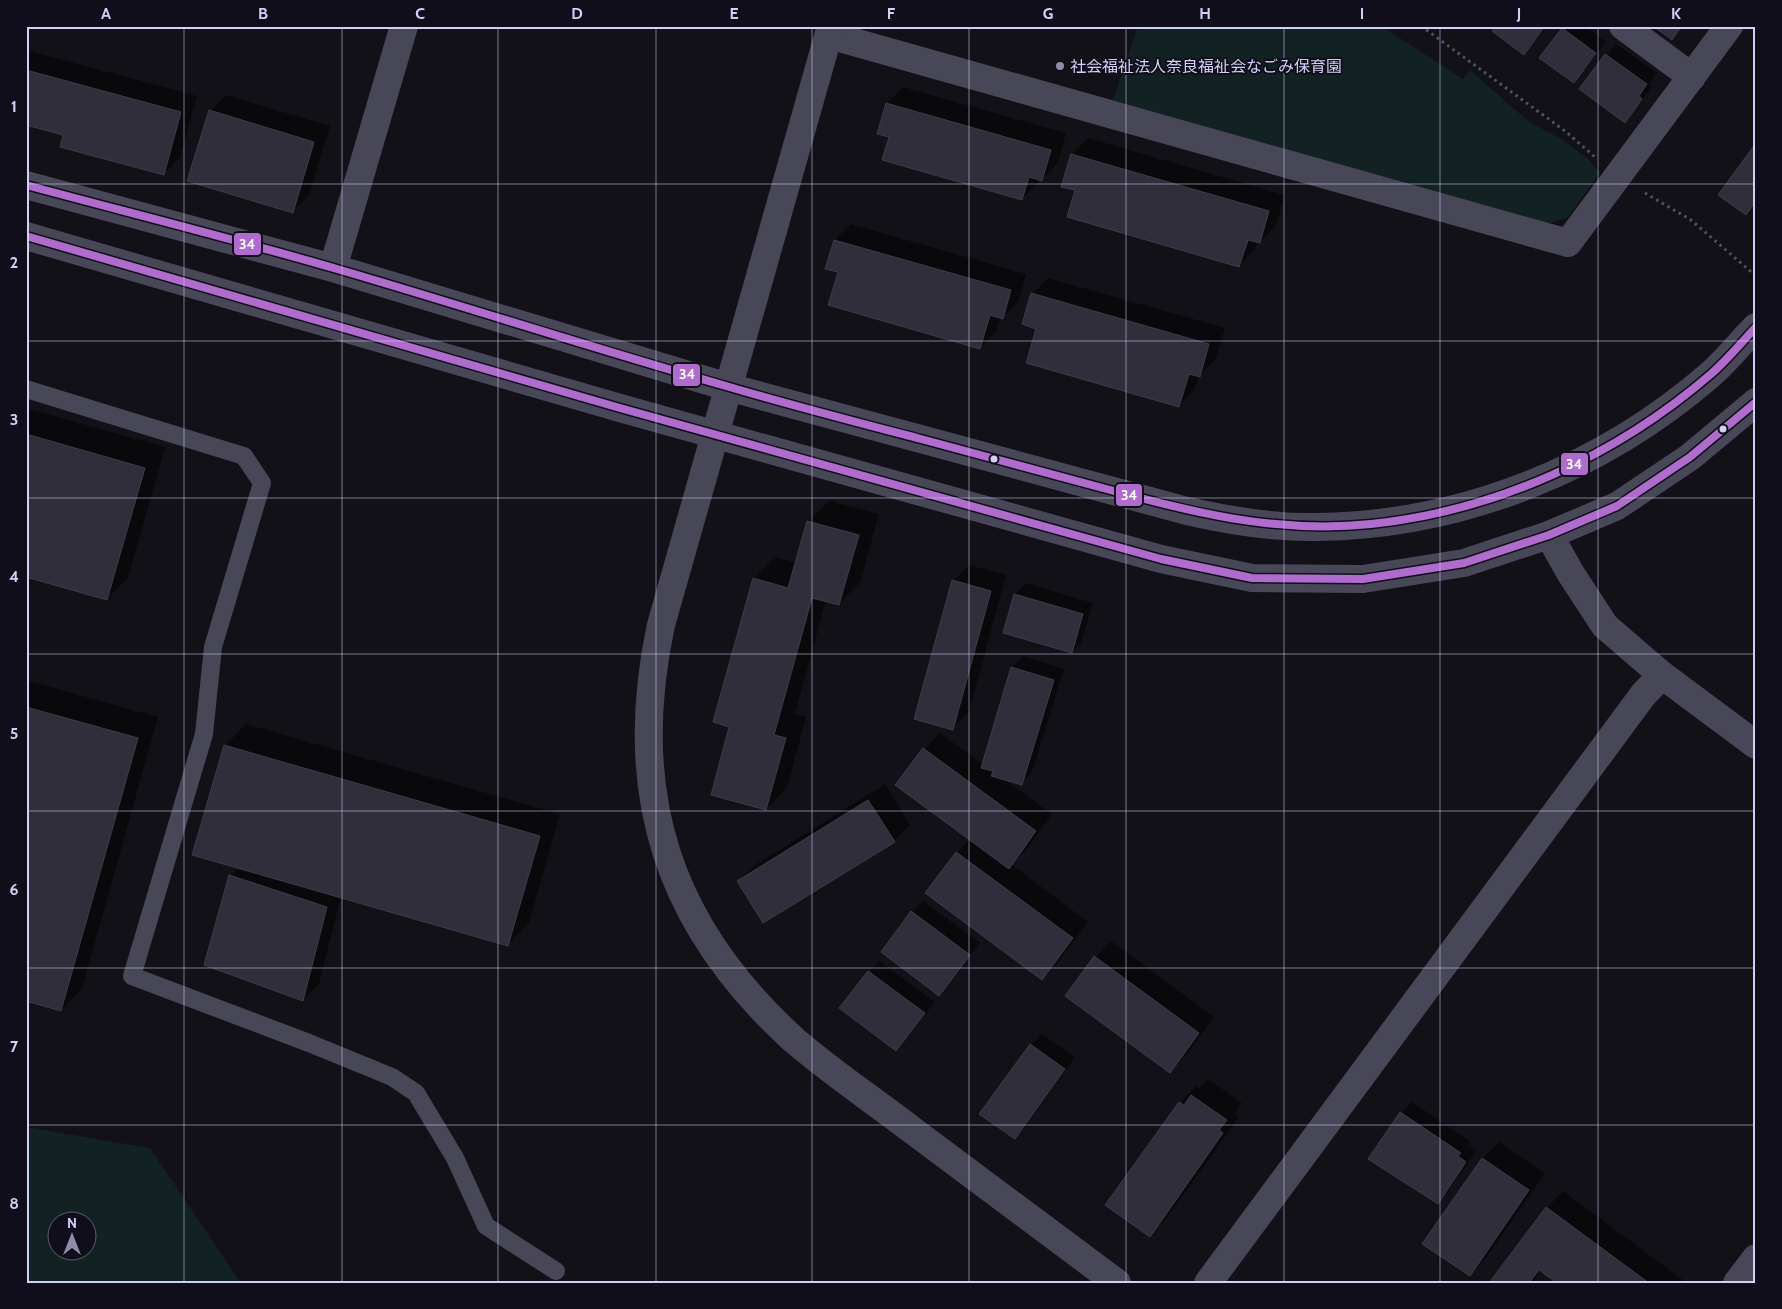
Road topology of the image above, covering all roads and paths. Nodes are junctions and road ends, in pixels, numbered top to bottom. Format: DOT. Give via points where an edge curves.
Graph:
graph roads {
  1 [pos="404,26"];
  2 [pos="1421,26"];
  3 [pos="1623,26"];
  4 [pos="1729,26"];
  5 [pos="830,30"];
  6 [pos="1692,77"];
  7 [pos="1617,175"];
  8 [pos="26,185"];
  9 [pos="26,236"];
  10 [pos="333,268"];
  11 [pos="1756,276"];
  12 [pos="1756,327"];
  13 [pos="728,387"];
  14 [pos="26,389"];
  15 [pos="1756,402"];
  16 [pos="715,434"];
  17 [pos="1548,534"];
  18 [pos="1662,675"];
  19 [pos="1756,745"];
  20 [pos="1756,1258"];
  21 [pos="556,1271"];
  22 [pos="1117,1283"];
  23 [pos="1208,1283"];
  24 [pos="1737,1283"];
  1 -- 10 [label="street"];
  2 -- 7 [label="path" via="1564,131"];
  3 -- 6 [label="street"];
  4 -- 6 [label="street"];
  5 -- 7 [label="street" via="1568,243"];
  5 -- 13 [label="street"];
  6 -- 7 [label="street"];
  7 -- 11 [label="path" via="1691,220"];
  8 -- 10 [label="street"];
  9 -- 16 [label="street"];
  10 -- 13 [label="street"];
  12 -- 13 [label="street" via="1712,373 1643,426 1578,464 1516,491 1431,515 1319,527 1230,521 1187,511"];
  13 -- 16 [label="street"];
  14 -- 21 [label="lane" via="244,456 262,483 213,647 204,734 132,976 310,1043 392,1078 416,1093 455,1158 486,1226"];
  15 -- 17 [label="street" via="1690,457 1617,506"];
  16 -- 17 [label="street" via="1161,559 1252,578 1363,579 1464,563"];
  16 -- 22 [label="street" via="661,625 647,708 652,799 669,865 699,927 738,981 795,1040"];
  17 -- 18 [label="street" via="1605,626"];
  18 -- 19 [label="street"];
  18 -- 23 [label="street" via="1637,703"];
  20 -- 24 [label="street"];
}
